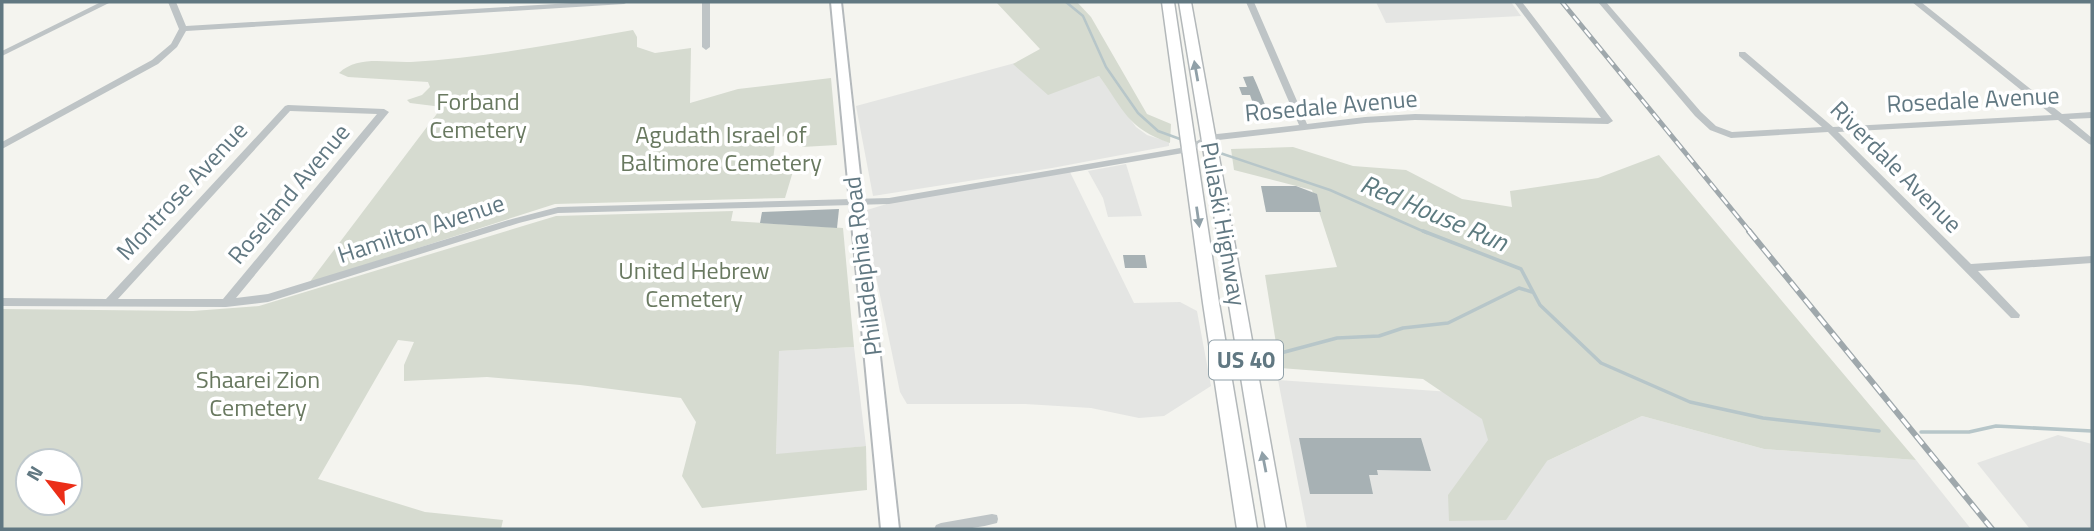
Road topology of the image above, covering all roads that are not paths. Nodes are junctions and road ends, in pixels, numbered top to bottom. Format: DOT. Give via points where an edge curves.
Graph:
graph roads {
  1 [pos="107,2"];
  2 [pos="172,2"];
  3 [pos="624,2"];
  4 [pos="706,2"];
  5 [pos="836,2"];
  6 [pos="1168,2"];
  7 [pos="1185,2"];
  8 [pos="1250,2"];
  9 [pos="1518,2"];
  10 [pos="1602,2"];
  11 [pos="1916,2"];
  12 [pos="183,29"];
  13 [pos="706,47"];
  14 [pos="2,54"];
  15 [pos="1742,54"];
  16 [pos="384,111"];
  17 [pos="2092,115"];
  18 [pos="2060,117"];
  19 [pos="1304,127"];
  20 [pos="1830,129"];
  21 [pos="1208,138"];
  22 [pos="2092,142"];
  23 [pos="2,146"];
  24 [pos="1189,149"];
  25 [pos="855,203"];
  26 [pos="2092,260"];
  27 [pos="1968,268"];
  28 [pos="2,302"];
  29 [pos="108,303"];
  30 [pos="226,303"];
  31 [pos="2014,315"];
  32 [pos="992,519"];
  33 [pos="890,529"];
  34 [pos="941,529"];
  35 [pos="1247,529"];
  36 [pos="1276,529"];
  1 -- 14 [label="street"];
  2 -- 12 [label="street"];
  3 -- 12 [label="street"];
  4 -- 13 [label="street"];
  5 -- 25 [label="main road, Philadelphia Road"];
  6 -- 24 [label="highway, Pulaski Highway / US 40"];
  21 -- 7 [label="highway, Pulaski Highway / US 40, one-way"];
  8 -- 19 [label="street"];
  9 -- 19 [label="street, Rosedale Avenue" via="1608,121 1415,117"];
  10 -- 20 [label="street, Rosedale Avenue" via="1713,128 1731,135"];
  11 -- 18 [label="street"];
  12 -- 23 [label="street" via="155,62"];
  15 -- 20 [label="street, Riverdale Avenue"];
  16 -- 29 [label="street, Montrose Avenue" via="288,108"];
  16 -- 30 [label="street, Roseland Avenue"];
  17 -- 18 [label="street, Rosedale Avenue"];
  18 -- 20 [label="street, Rosedale Avenue"];
  18 -- 22 [label="street"];
  19 -- 21 [label="street, Rosedale Avenue"];
  20 -- 27 [label="street, Riverdale Avenue"];
  21 -- 24 [label="street, Rosedale Avenue"];
  36 -- 21 [label="highway, Pulaski Highway / US 40, one-way"];
  24 -- 25 [label="street, Rosedale Avenue"];
  24 -- 35 [label="highway, Pulaski Highway / US 40, one-way"];
  25 -- 30 [label="street, Hamilton Avenue" via="558,210 304,289"];
  25 -- 33 [label="main road, Philadelphia Road"];
  26 -- 27 [label="street"];
  27 -- 31 [label="street, Riverdale Avenue"];
  28 -- 29 [label="street, Hamilton Avenue"];
  29 -- 30 [label="street, Hamilton Avenue"];
  32 -- 34 [label="street"];
}
